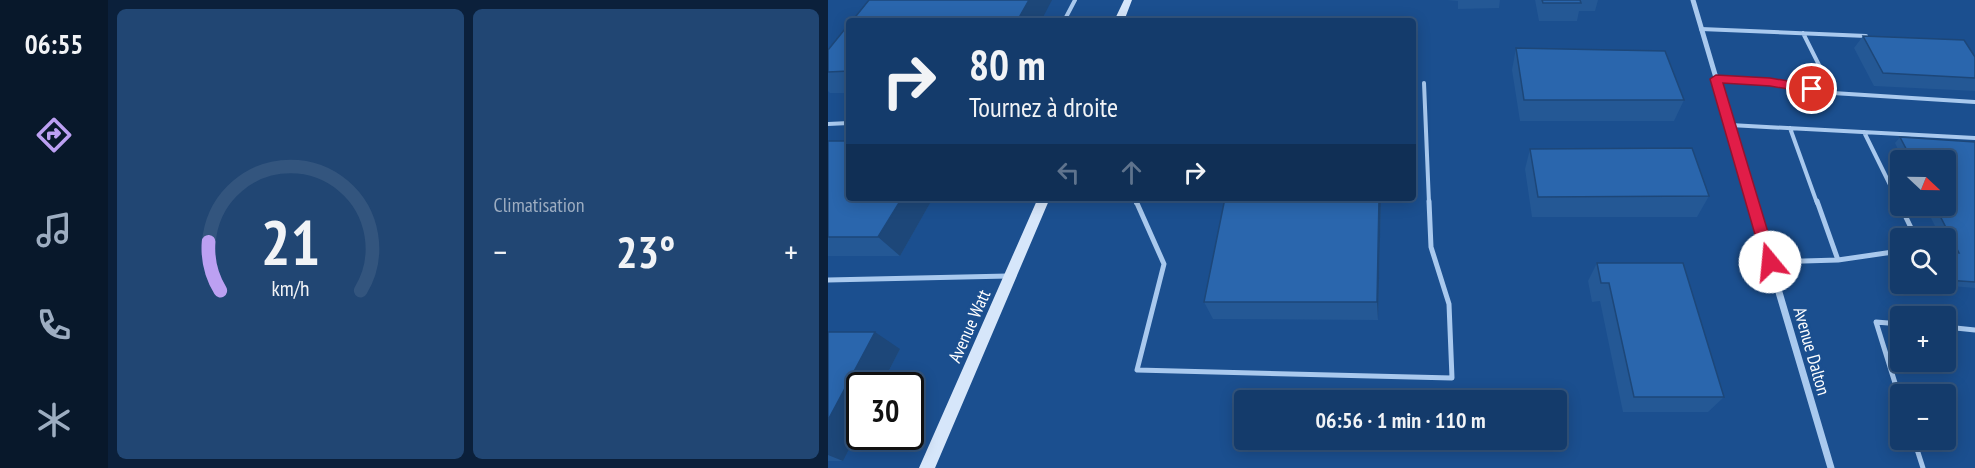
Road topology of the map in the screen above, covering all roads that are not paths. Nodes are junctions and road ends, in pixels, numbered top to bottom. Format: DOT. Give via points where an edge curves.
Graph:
graph roads {
  1 [pos="1075,0"];
  2 [pos="1128,0"];
  3 [pos="1692,0"];
  4 [pos="1066,18"];
  5 [pos="1120,18"];
  6 [pos="1701,29"];
  7 [pos="1803,33"];
  8 [pos="1870,36"];
  9 [pos="1716,79"];
  10 [pos="1424,83"];
  11 [pos="1833,93"];
  12 [pos="1975,102"];
  13 [pos="846,123"];
  14 [pos="828,124"];
  15 [pos="1730,125"];
  16 [pos="1790,128"];
  17 [pos="1863,132"];
  18 [pos="1975,138"];
  19 [pos="1043,201"];
  20 [pos="1136,201"];
  21 [pos="1911,228"];
  22 [pos="1890,253"];
  23 [pos="1838,261"];
  24 [pos="1770,262"];
  25 [pos="1011,276"];
  26 [pos="828,280"];
  27 [pos="1890,323"];
  28 [pos="1956,328"];
  29 [pos="1975,330"];
  30 [pos="1890,366"];
  31 [pos="1917,450"];
  32 [pos="927,468"];
  33 [pos="1831,468"];
  34 [pos="1923,468"];
  1 -- 4 [label="lane"];
  2 -- 5 [label="street"];
  3 -- 6 [label="street, Avenue Dalton"];
  6 -- 7 [label="lane"];
  6 -- 9 [label="street, Avenue Dalton"];
  7 -- 8 [label="lane"];
  7 -- 11 [label="lane"];
  9 -- 11 [label="lane" via="1770,82"];
  9 -- 15 [label="street, Avenue Dalton"];
  10 -- 20 [label="lane" via="1431,247 1449,304 1452,378 1137,370 1164,264"];
  11 -- 12 [label="lane"];
  13 -- 14 [label="lane"];
  15 -- 16 [label="lane"];
  15 -- 24 [label="street, Avenue Dalton"];
  16 -- 17 [label="lane"];
  16 -- 23 [label="lane"];
  17 -- 18 [label="lane"];
  17 -- 21 [label="lane"];
  19 -- 25 [label="street, Avenue Watt"];
  22 -- 23 [label="lane"];
  23 -- 24 [label="lane"];
  24 -- 33 [label="street, Avenue Dalton"];
  25 -- 26 [label="lane"];
  25 -- 32 [label="street, Avenue Watt"];
  27 -- 30 [label="lane" via="1876,321"];
  28 -- 29 [label="lane"];
  31 -- 34 [label="lane"];
}
